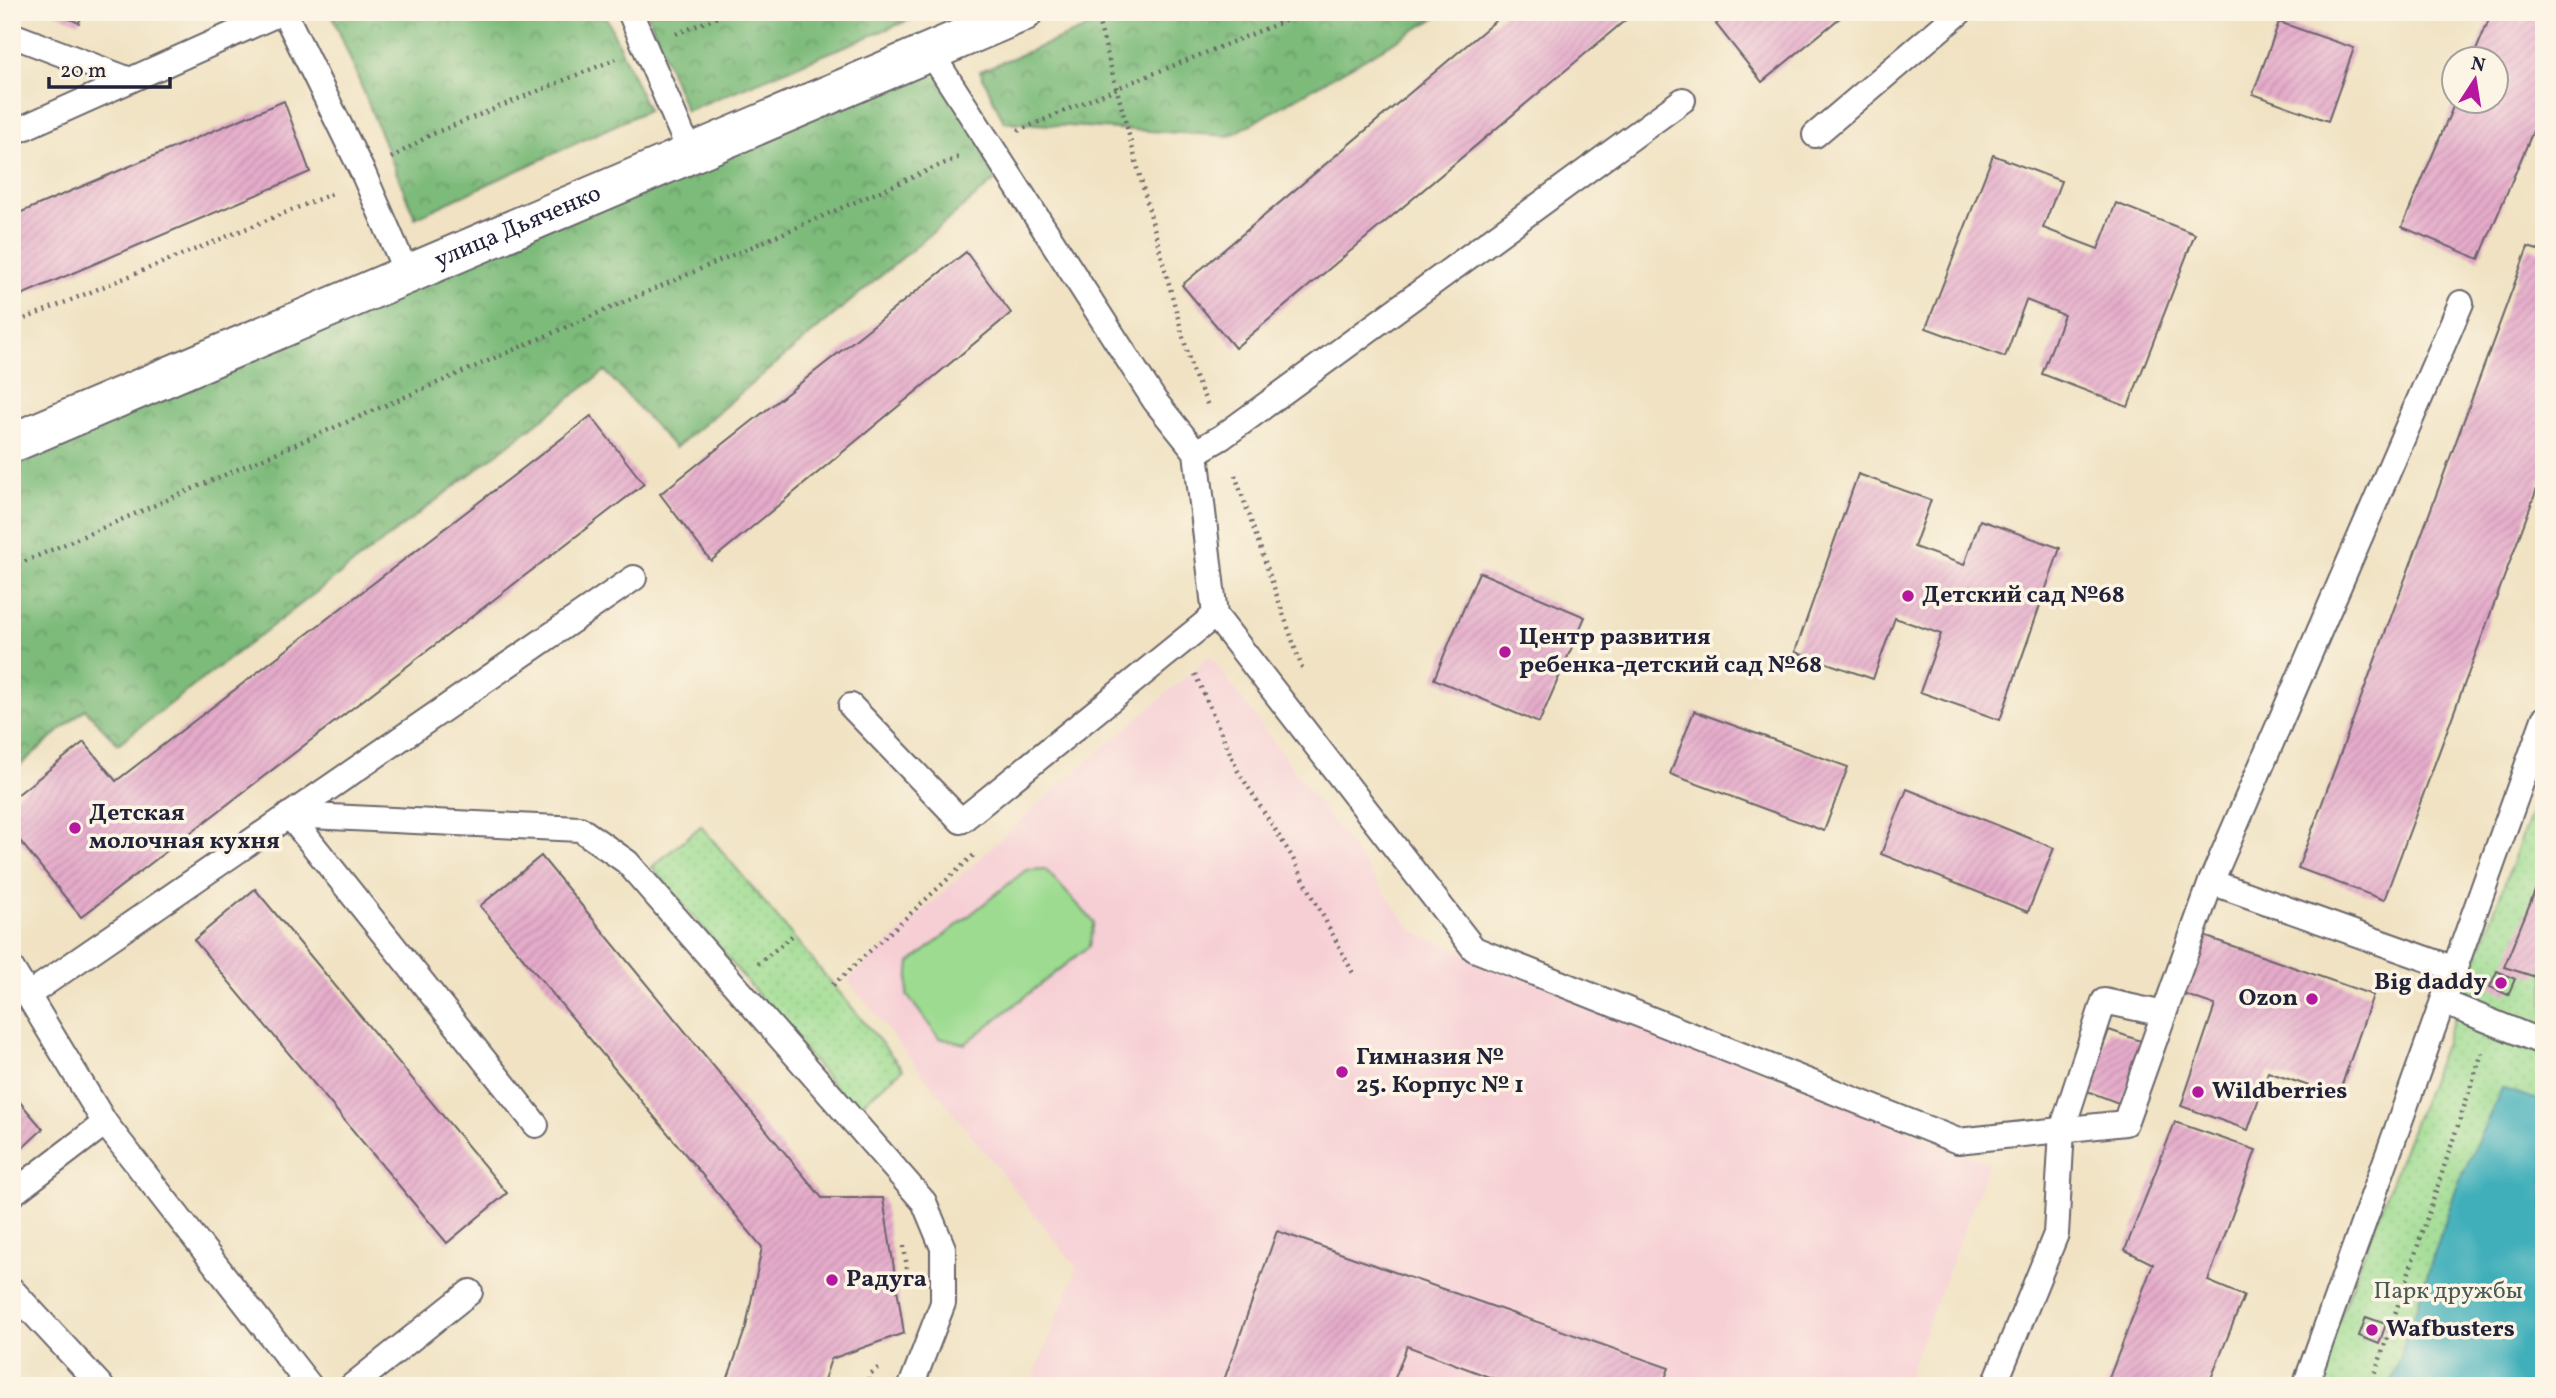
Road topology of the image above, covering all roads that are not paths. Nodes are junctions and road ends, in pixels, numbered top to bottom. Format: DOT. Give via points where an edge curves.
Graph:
graph roads {
  1 [pos="283,12"];
  2 [pos="631,12"];
  3 [pos="1023,12"];
  4 [pos="1960,12"];
  5 [pos="12,35"];
  6 [pos="932,53"];
  7 [pos="130,80"];
  8 [pos="1683,100"];
  9 [pos="12,133"];
  10 [pos="1815,135"];
  11 [pos="691,155"];
  12 [pos="407,274"];
  13 [pos="2461,303"];
  14 [pos="12,443"];
  15 [pos="1196,452"];
  16 [pos="634,578"];
  17 [pos="1215,615"];
  18 [pos="851,706"];
  19 [pos="2544,719"];
  20 [pos="289,815"];
  21 [pos="2211,882"];
  22 [pos="12,969"];
  23 [pos="2455,969"];
  24 [pos="28,995"];
  25 [pos="2443,1002"];
  26 [pos="2164,1014"];
  27 [pos="2544,1043"];
  28 [pos="105,1123"];
  29 [pos="536,1125"];
  30 [pos="2062,1130"];
  31 [pos="12,1194"];
  32 [pos="12,1290"];
  33 [pos="470,1292"];
  34 [pos="101,1386"];
  35 [pos="310,1386"];
  36 [pos="352,1386"];
  37 [pos="912,1386"];
  38 [pos="1994,1386"];
  39 [pos="2305,1386"];
  1 -- 7 [label="lane"];
  1 -- 12 [label="lane"];
  2 -- 11 [label="lane"];
  3 -- 6 [label="street, улица Дьяченко"];
  4 -- 10 [label="lane"];
  5 -- 7 [label="lane"];
  6 -- 11 [label="street, улица Дьяченко"];
  6 -- 15 [label="lane" via="1155,401"];
  7 -- 9 [label="lane"];
  8 -- 15 [label="lane"];
  11 -- 12 [label="street, улица Дьяченко"];
  12 -- 14 [label="street, улица Дьяченко"];
  13 -- 21 [label="lane"];
  15 -- 17 [label="lane"];
  16 -- 20 [label="lane"];
  17 -- 18 [label="lane" via="952,827"];
  17 -- 30 [label="lane" via="1474,948 1958,1141"];
  19 -- 23 [label="lane"];
  20 -- 24 [label="lane"];
  20 -- 29 [label="lane"];
  20 -- 37 [label="lane" via="580,829 627,862 923,1202 943,1248 943,1303"];
  21 -- 23 [label="lane"];
  21 -- 26 [label="lane"];
  22 -- 24 [label="lane"];
  23 -- 25 [label="lane"];
  24 -- 28 [label="lane"];
  25 -- 27 [label="lane"];
  25 -- 39 [label="lane"];
  26 -- 30 [label="lane" via="2125,1124"];
  26 -- 30 [label="lane" via="2104,1001"];
  28 -- 31 [label="lane"];
  28 -- 35 [label="lane"];
  30 -- 38 [label="lane" via="2056,1234"];
  32 -- 34 [label="lane"];
  33 -- 36 [label="lane"];
}
